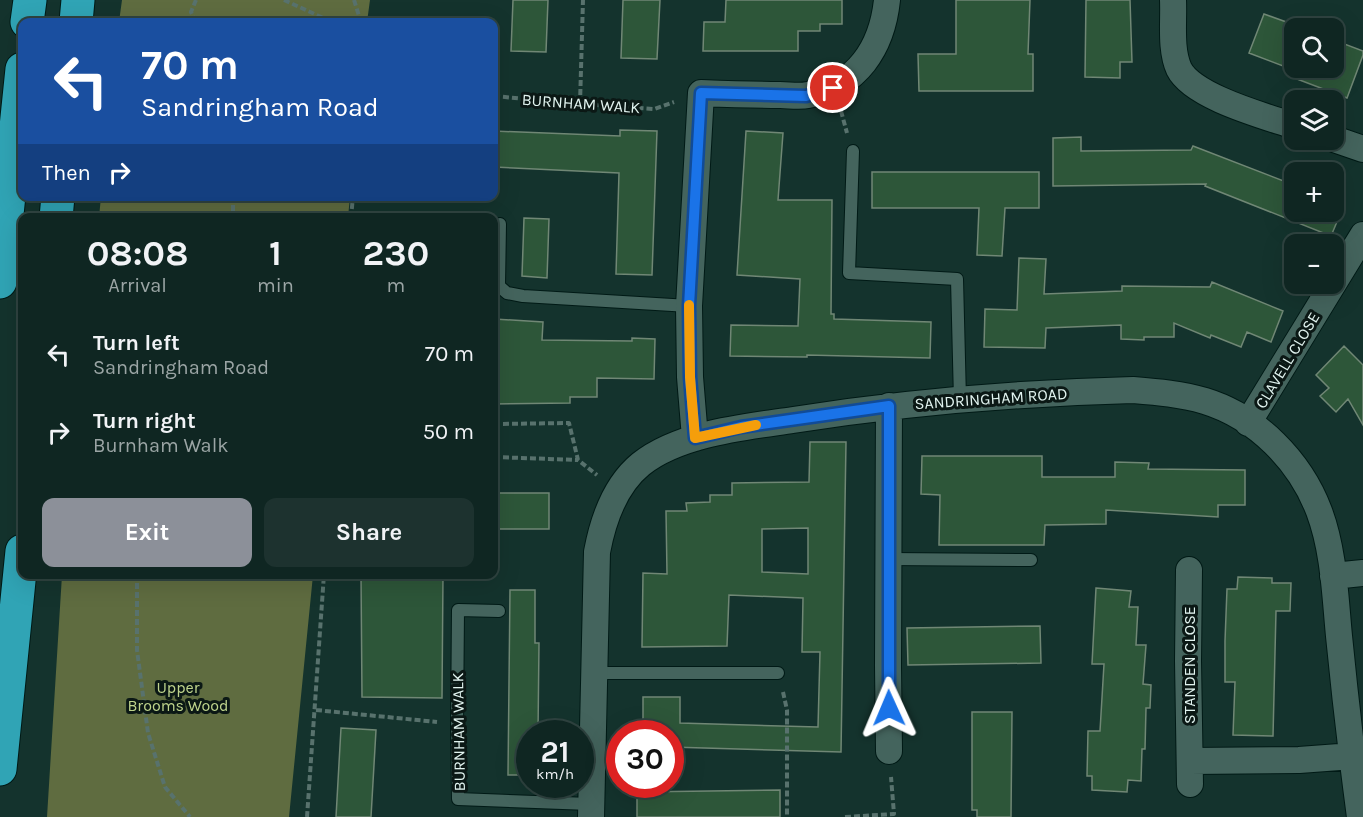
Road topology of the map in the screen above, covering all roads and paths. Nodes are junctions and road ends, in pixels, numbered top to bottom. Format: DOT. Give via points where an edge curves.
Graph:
graph roads {
  1 [pos="30,0"];
  2 [pos="78,0"];
  3 [pos="196,0"];
  4 [pos="284,0"];
  5 [pos="354,0"];
  6 [pos="583,0"];
  7 [pos="887,0"];
  8 [pos="1173,0"];
  9 [pos="28,18"];
  10 [pos="76,18"];
  11 [pos="194,18"];
  12 [pos="323,18"];
  13 [pos="360,18"];
  14 [pos="833,88"];
  15 [pos="701,93"];
  16 [pos="498,96"];
  17 [pos="580,104"];
  18 [pos="18,108"];
  19 [pos="1284,122"];
  20 [pos="1344,142"];
  21 [pos="1363,149"];
  22 [pos="853,151"];
  23 [pos="500,224"];
  24 [pos="1363,235"];
  25 [pos="0,282"];
  26 [pos="689,306"];
  27 [pos="960,400"];
  28 [pos="889,406"];
  29 [pos="1248,423"];
  30 [pos="498,424"];
  31 [pos="695,438"];
  32 [pos="498,458"];
  33 [pos="578,460"];
  34 [pos="619,491"];
  35 [pos="888,559"];
  36 [pos="1031,560"];
  37 [pos="1189,570"];
  38 [pos="1363,573"];
  39 [pos="1333,576"];
  40 [pos="19,579"];
  41 [pos="137,579"];
  42 [pos="324,579"];
  43 [pos="499,610"];
  44 [pos="594,673"];
  45 [pos="778,673"];
  46 [pos="316,710"];
  47 [pos="457,724"];
  48 [pos="890,751"];
  49 [pos="1353,756"];
  50 [pos="0,769"];
  51 [pos="591,810"];
  52 [pos="190,817"];
  53 [pos="307,817"];
  54 [pos="787,817"];
  55 [pos="845,817"];
  56 [pos="1359,817"];
  1 -- 9 [label="highway"];
  2 -- 10 [label="highway"];
  3 -- 11 [label="path" via="191,12"];
  4 -- 12 [label="path"];
  5 -- 13 [label="path"];
  6 -- 17 [label="path"];
  7 -- 14 [label="street" via="885,20 868,58"];
  8 -- 19 [label="street" via="1174,54 1187,81 1217,98"];
  14 -- 15 [label="street" via="806,96"];
  14 -- 22 [label="path"];
  15 -- 17 [label="path, BURNHAM WALK" via="654,109"];
  15 -- 26 [label="street"];
  16 -- 17 [label="path, BURNHAM WALK"];
  18 -- 25 [label="highway"];
  20 -- 21 [label="street"];
  22 -- 27 [label="lane" via="849,273 957,279"];
  23 -- 26 [label="lane" via="499,286 507,293"];
  24 -- 29 [label="street, CLAVELL CLOSE"];
  26 -- 31 [label="street"];
  27 -- 28 [label="street, SANDRINGHAM ROAD"];
  27 -- 29 [label="street, SANDRINGHAM ROAD" via="1076,392 1162,392 1208,402"];
  28 -- 31 [label="street, SANDRINGHAM ROAD" via="741,427"];
  28 -- 35 [label="street"];
  29 -- 39 [label="street, SANDRINGHAM ROAD" via="1300,472 1319,512"];
  30 -- 33 [label="path" via="569,423"];
  31 -- 34 [label="street, SANDRINGHAM ROAD" via="642,464"];
  32 -- 33 [label="path"];
  33 -- 34 [label="path"];
  34 -- 44 [label="street, SANDRINGHAM ROAD" via="608,511 597,552"];
  35 -- 36 [label="lane"];
  35 -- 48 [label="street"];
  37 -- 49 [label="street, STANDEN CLOSE" via="1190,773"];
  38 -- 39 [label="street"];
  39 -- 49 [label="street, SANDRINGHAM ROAD"];
  40 -- 50 [label="highway"];
  41 -- 52 [label="path" via="137,650 148,733 165,787"];
  42 -- 46 [label="path"];
  43 -- 47 [label="lane, BURNHAM WALK" via="458,610"];
  44 -- 45 [label="lane"];
  44 -- 51 [label="street, SANDRINGHAM ROAD"];
  45 -- 54 [label="path" via="787,710"];
  46 -- 47 [label="path"];
  46 -- 53 [label="path"];
  47 -- 51 [label="lane, BURNHAM WALK" via="458,799"];
  48 -- 55 [label="path" via="894,814"];
  49 -- 56 [label="street, SANDRINGHAM ROAD"];
}
